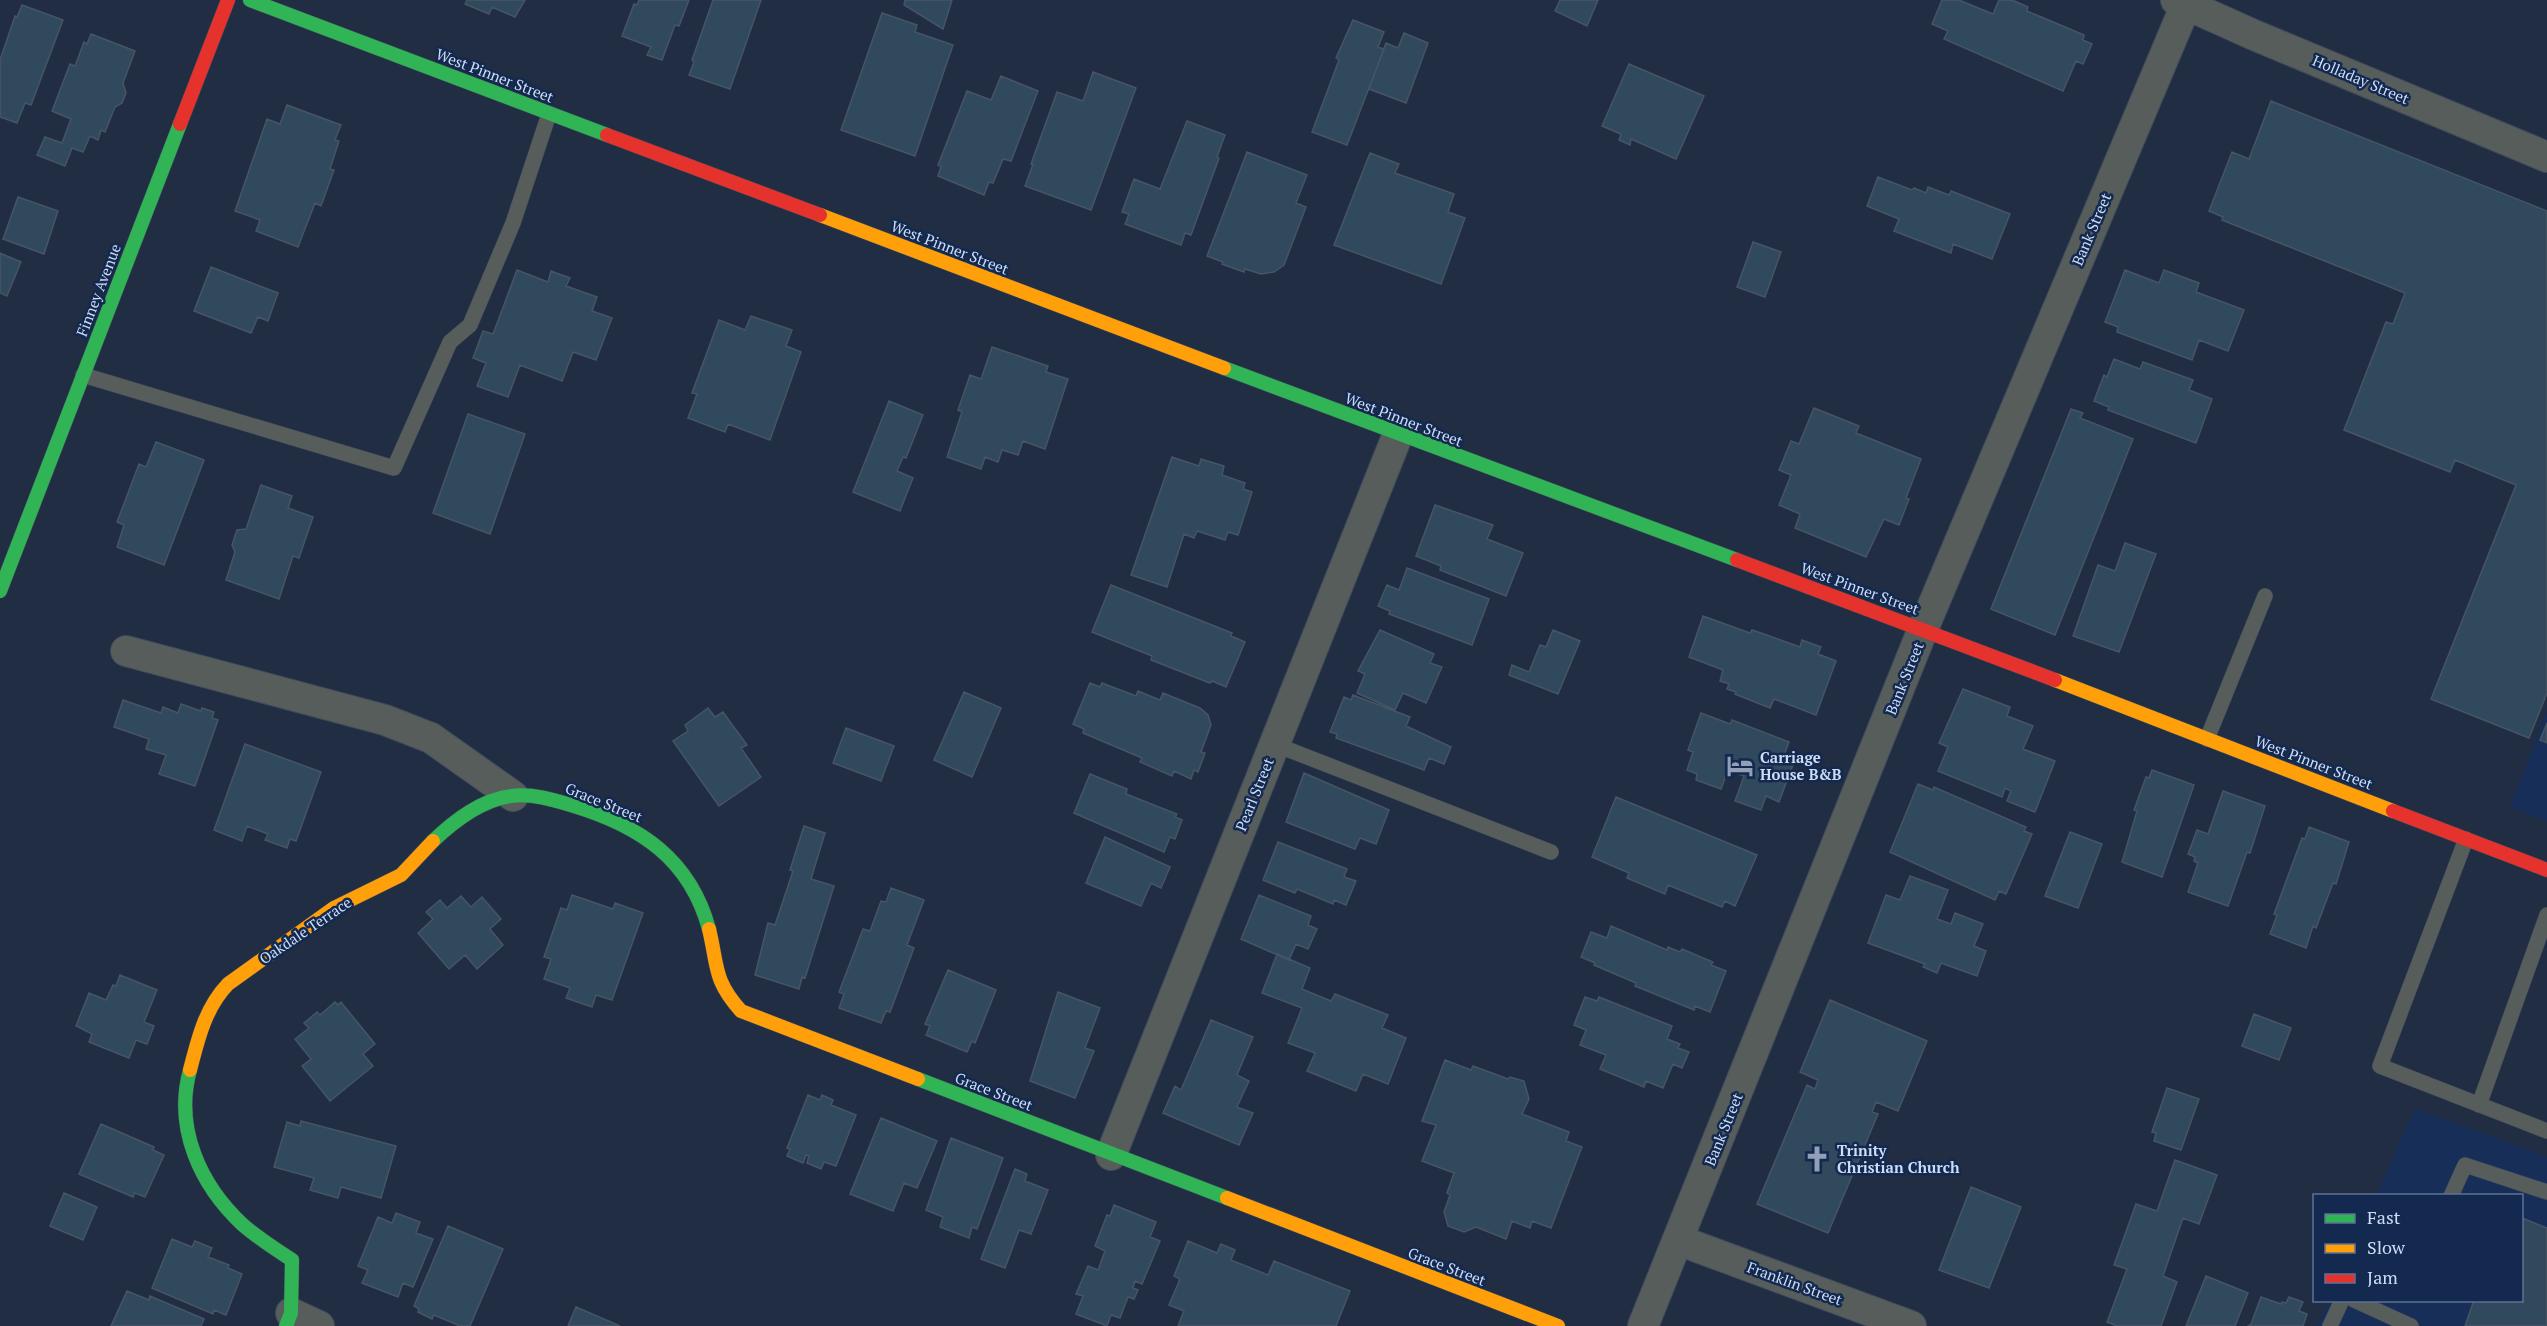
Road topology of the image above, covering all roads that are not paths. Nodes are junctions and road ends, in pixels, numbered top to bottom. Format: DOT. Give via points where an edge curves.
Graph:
graph roads {
  1 [pos="228,0"];
  2 [pos="250,0"];
  3 [pos="2183,2"];
  4 [pos="549,114"];
  5 [pos="2547,157"];
  6 [pos="83,375"];
  7 [pos="1398,434"];
  8 [pos="0,591"];
  9 [pos="2265,596"];
  10 [pos="1923,629"];
  11 [pos="126,651"];
  12 [pos="2207,739"];
  13 [pos="1274,744"];
  14 [pos="513,796"];
  15 [pos="2466,839"];
  16 [pos="1551,852"];
  17 [pos="2545,865"];
  18 [pos="2547,915"];
  19 [pos="2479,1105"];
  20 [pos="2547,1131"];
  21 [pos="1111,1155"];
  22 [pos="2547,1192"];
  23 [pos="2452,1194"];
  24 [pos="1678,1240"];
  25 [pos="2341,1302"];
  26 [pos="2358,1302"];
  27 [pos="289,1320"];
  28 [pos="319,1326"];
  29 [pos="1558,1326"];
  30 [pos="1643,1326"];
  31 [pos="1911,1326"];
  32 [pos="2330,1326"];
  33 [pos="2411,1326"];
  1 -- 6 [label="street, Finney Avenue"];
  2 -- 4 [label="street, West Pinner Street"];
  3 -- 5 [label="street, Holladay Street"];
  3 -- 10 [label="street, Bank Street"];
  4 -- 6 [label="lane" via="513,223 470,325 450,342 394,468"];
  4 -- 7 [label="street, West Pinner Street"];
  6 -- 8 [label="street, Finney Avenue"];
  7 -- 10 [label="street, West Pinner Street"];
  7 -- 13 [label="street, Pearl Street"];
  9 -- 12 [label="lane"];
  10 -- 12 [label="street, West Pinner Street"];
  10 -- 24 [label="street, Bank Street"];
  11 -- 14 [label="street" via="385,720 432,738"];
  12 -- 15 [label="street, West Pinner Street"];
  13 -- 16 [label="lane"];
  13 -- 21 [label="street, Pearl Street"];
  14 -- 21 [label="street, Grace Street" via="546,797 629,827 649,839 677,865 698,896 724,994 741,1011"];
  14 -- 27 [label="street, Oakdale Terrace" via="463,813 400,876 344,901 257,961 226,986 205,1015 184,1112 193,1148 205,1180 224,1204 243,1225 292,1260"];
  15 -- 17 [label="street, West Pinner Street"];
  15 -- 19 [label="lane" via="2380,1066"];
  18 -- 19 [label="lane"];
  19 -- 20 [label="lane"];
  21 -- 29 [label="street, Grace Street"];
  22 -- 23 [label="lane" via="2465,1164"];
  24 -- 30 [label="street, Bank Street"];
  24 -- 31 [label="street, Franklin Street"];
  25 -- 32 [label="lane"];
  26 -- 33 [label="lane"];
  27 -- 28 [label="street"];
}
